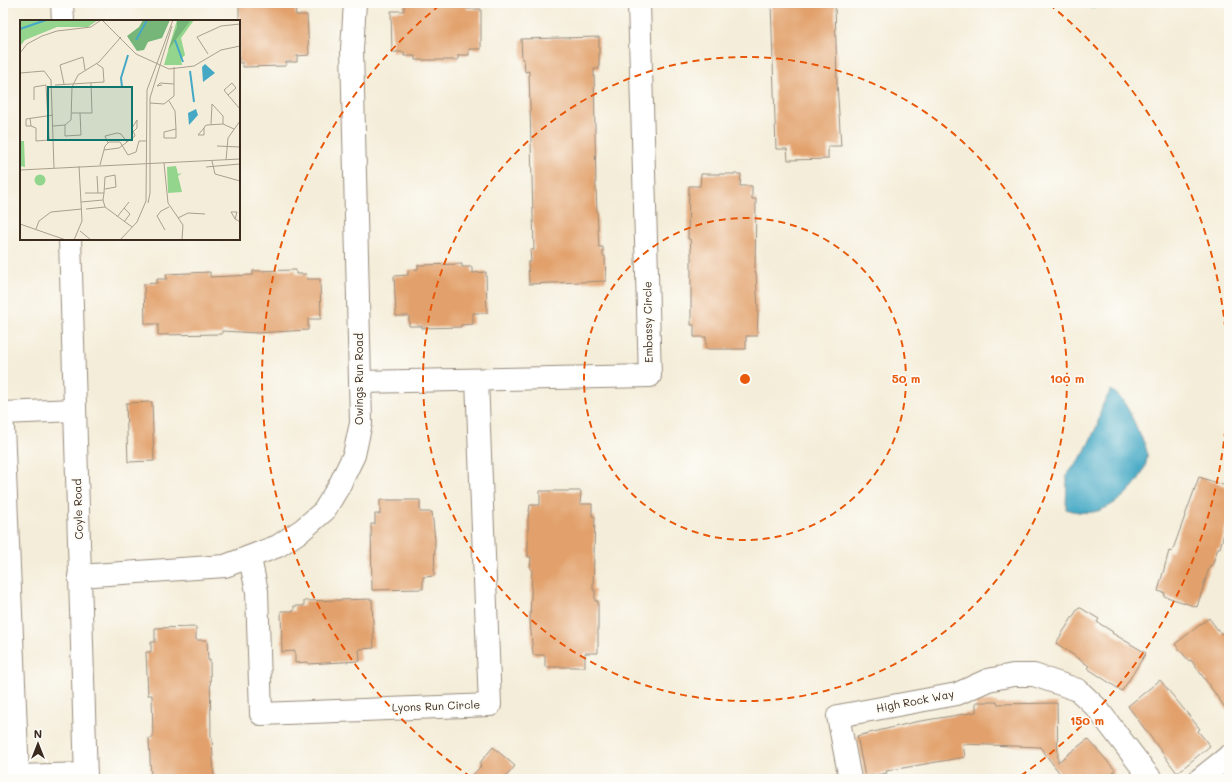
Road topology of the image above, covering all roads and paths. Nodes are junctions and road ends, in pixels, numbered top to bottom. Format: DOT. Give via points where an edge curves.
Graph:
graph roads {
  1 [pos="62,3"];
  2 [pos="355,3"];
  3 [pos="639,3"];
  4 [pos="63,20"];
  5 [pos="70,240"];
  6 [pos="478,380"];
  7 [pos="360,382"];
  8 [pos="75,410"];
  9 [pos="3,413"];
  10 [pos="3,427"];
  11 [pos="250,559"];
  12 [pos="79,576"];
  13 [pos="1229,756"];
  14 [pos="11,776"];
  15 [pos="86,776"];
  16 [pos="850,779"];
  17 [pos="1151,779"];
  18 [pos="1200,779"];
  1 -- 4 [label="street"];
  2 -- 7 [label="street, Owings Run Road" via="352,49"];
  3 -- 6 [label="street, Embassy Circle" via="650,376"];
  5 -- 8 [label="street, Coyle Road"];
  6 -- 7 [label="street, Embassy Circle"];
  6 -- 11 [label="street, Lyons Run Circle" via="490,705 261,714 257,591"];
  7 -- 11 [label="street, Owings Run Road" via="361,423 354,455 340,486 324,511 302,530 278,546"];
  8 -- 9 [label="street"];
  8 -- 12 [label="street, Coyle Road"];
  10 -- 14 [label="street"];
  11 -- 12 [label="street, Owings Run Road" via="225,566"];
  12 -- 15 [label="street, Coyle Road"];
  13 -- 18 [label="street"];
  14 -- 15 [label="street"];
  16 -- 17 [label="street, High Rock Way" via="838,716 957,694 988,680 1013,675 1034,675 1078,690 1096,708"];
}
